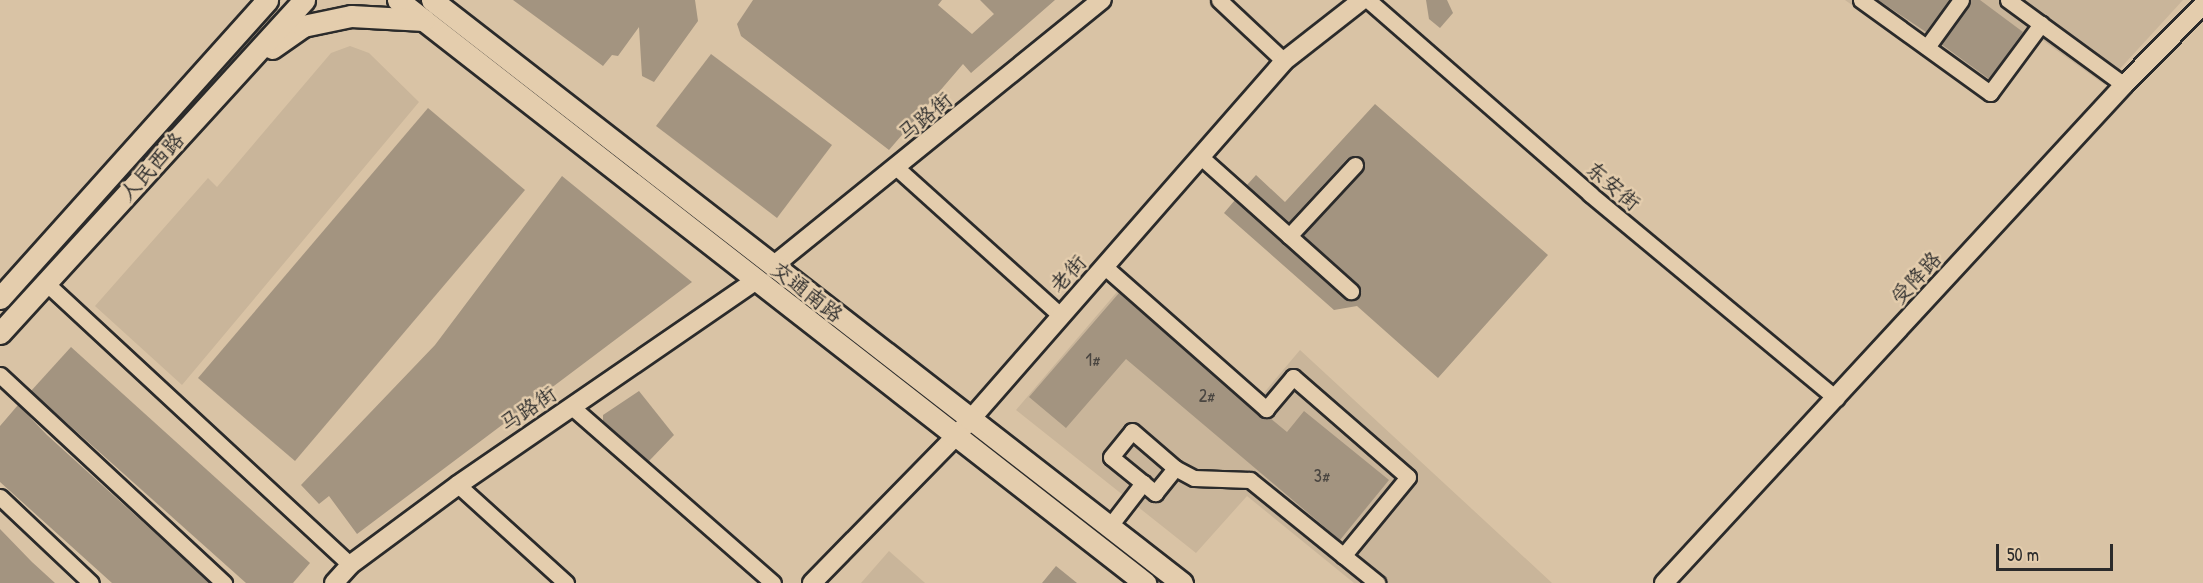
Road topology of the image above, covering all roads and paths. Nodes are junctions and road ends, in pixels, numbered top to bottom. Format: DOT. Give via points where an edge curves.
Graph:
graph roads {
  1 [pos="304,0"];
  2 [pos="398,0"];
  3 [pos="1102,0"];
  4 [pos="1219,0"];
  5 [pos="1362,0"];
  6 [pos="1368,0"];
  7 [pos="1861,0"];
  8 [pos="1960,0"];
  9 [pos="2008,0"];
  10 [pos="262,3"];
  11 [pos="2203,5"];
  12 [pos="432,6"];
  13 [pos="2041,24"];
  14 [pos="1927,47"];
  15 [pos="1284,61"];
  16 [pos="237,73"];
  17 [pos="2124,85"];
  18 [pos="1202,158"];
  19 [pos="1355,165"];
  20 [pos="898,169"];
  21 [pos="1289,236"];
  22 [pos="773,266"];
  23 [pos="1105,267"];
  24 [pos="755,281"];
  25 [pos="46,283"];
  26 [pos="1351,291"];
  27 [pos="0,298"];
  28 [pos="1061,316"];
  29 [pos="0,333"];
  30 [pos="0,375"];
  31 [pos="1836,398"];
  32 [pos="572,407"];
  33 [pos="971,418"];
  34 [pos="956,436"];
  35 [pos="1175,468"];
  36 [pos="1143,483"];
  37 [pos="458,485"];
  38 [pos="0,497"];
  39 [pos="1109,527"];
  40 [pos="1343,556"];
  41 [pos="350,565"];
  42 [pos="91,583"];
  43 [pos="224,583"];
  44 [pos="334,583"];
  45 [pos="566,583"];
  46 [pos="773,583"];
  47 [pos="812,583"];
  48 [pos="1145,583"];
  49 [pos="1182,583"];
  50 [pos="1377,583"];
  51 [pos="1664,583"];
  1 -- 16 [label="main road, 人民西路"];
  2 -- 12 [label="main road, 交通南路"];
  3 -- 20 [label="street, 马路街"];
  4 -- 15 [label="street"];
  5 -- 15 [label="street, 老街"];
  6 -- 31 [label="street, 东安街" via="1590,194"];
  7 -- 14 [label="street"];
  8 -- 14 [label="street"];
  9 -- 13 [label="street"];
  10 -- 27 [label="main road, 人民西路"];
  11 -- 17 [label="street, 受降路"];
  12 -- 16 [label="main road" via="303,26"];
  12 -- 22 [label="main road, 交通南路"];
  12 -- 24 [label="main road, 交通南路"];
  13 -- 14 [label="street" via="1990,93"];
  13 -- 17 [label="street"];
  15 -- 18 [label="street, 老街"];
  16 -- 25 [label="main road, 人民西路"];
  17 -- 31 [label="street, 受降路"];
  18 -- 21 [label="street"];
  18 -- 23 [label="street, 老街"];
  19 -- 21 [label="street"];
  20 -- 22 [label="street, 马路街"];
  20 -- 28 [label="street"];
  21 -- 26 [label="street"];
  22 -- 33 [label="main road, 交通南路"];
  23 -- 28 [label="street, 老街"];
  23 -- 40 [label="street" via="1266,409 1293,377 1408,477"];
  24 -- 32 [label="street, 马路街"];
  24 -- 34 [label="main road, 交通南路"];
  25 -- 29 [label="main road, 人民西路"];
  25 -- 41 [label="street"];
  28 -- 33 [label="street, 老街"];
  30 -- 43 [label="street"];
  31 -- 51 [label="street, 受降路"];
  32 -- 37 [label="street, 马路街"];
  32 -- 46 [label="street"];
  33 -- 34 [label="street, 老街"];
  33 -- 39 [label="main road, 交通南路"];
  34 -- 47 [label="street, 老街"];
  34 -- 48 [label="main road, 交通南路"];
  35 -- 36 [label="street" via="1155,493"];
  35 -- 36 [label="street" via="1132,431 1111,457"];
  35 -- 40 [label="street" via="1194,477 1250,480"];
  36 -- 39 [label="street"];
  37 -- 41 [label="street, 马路街"];
  37 -- 45 [label="street"];
  38 -- 42 [label="street"];
  39 -- 49 [label="main road, 交通南路"];
  40 -- 50 [label="street"];
  41 -- 44 [label="street, 马路街"];
}
